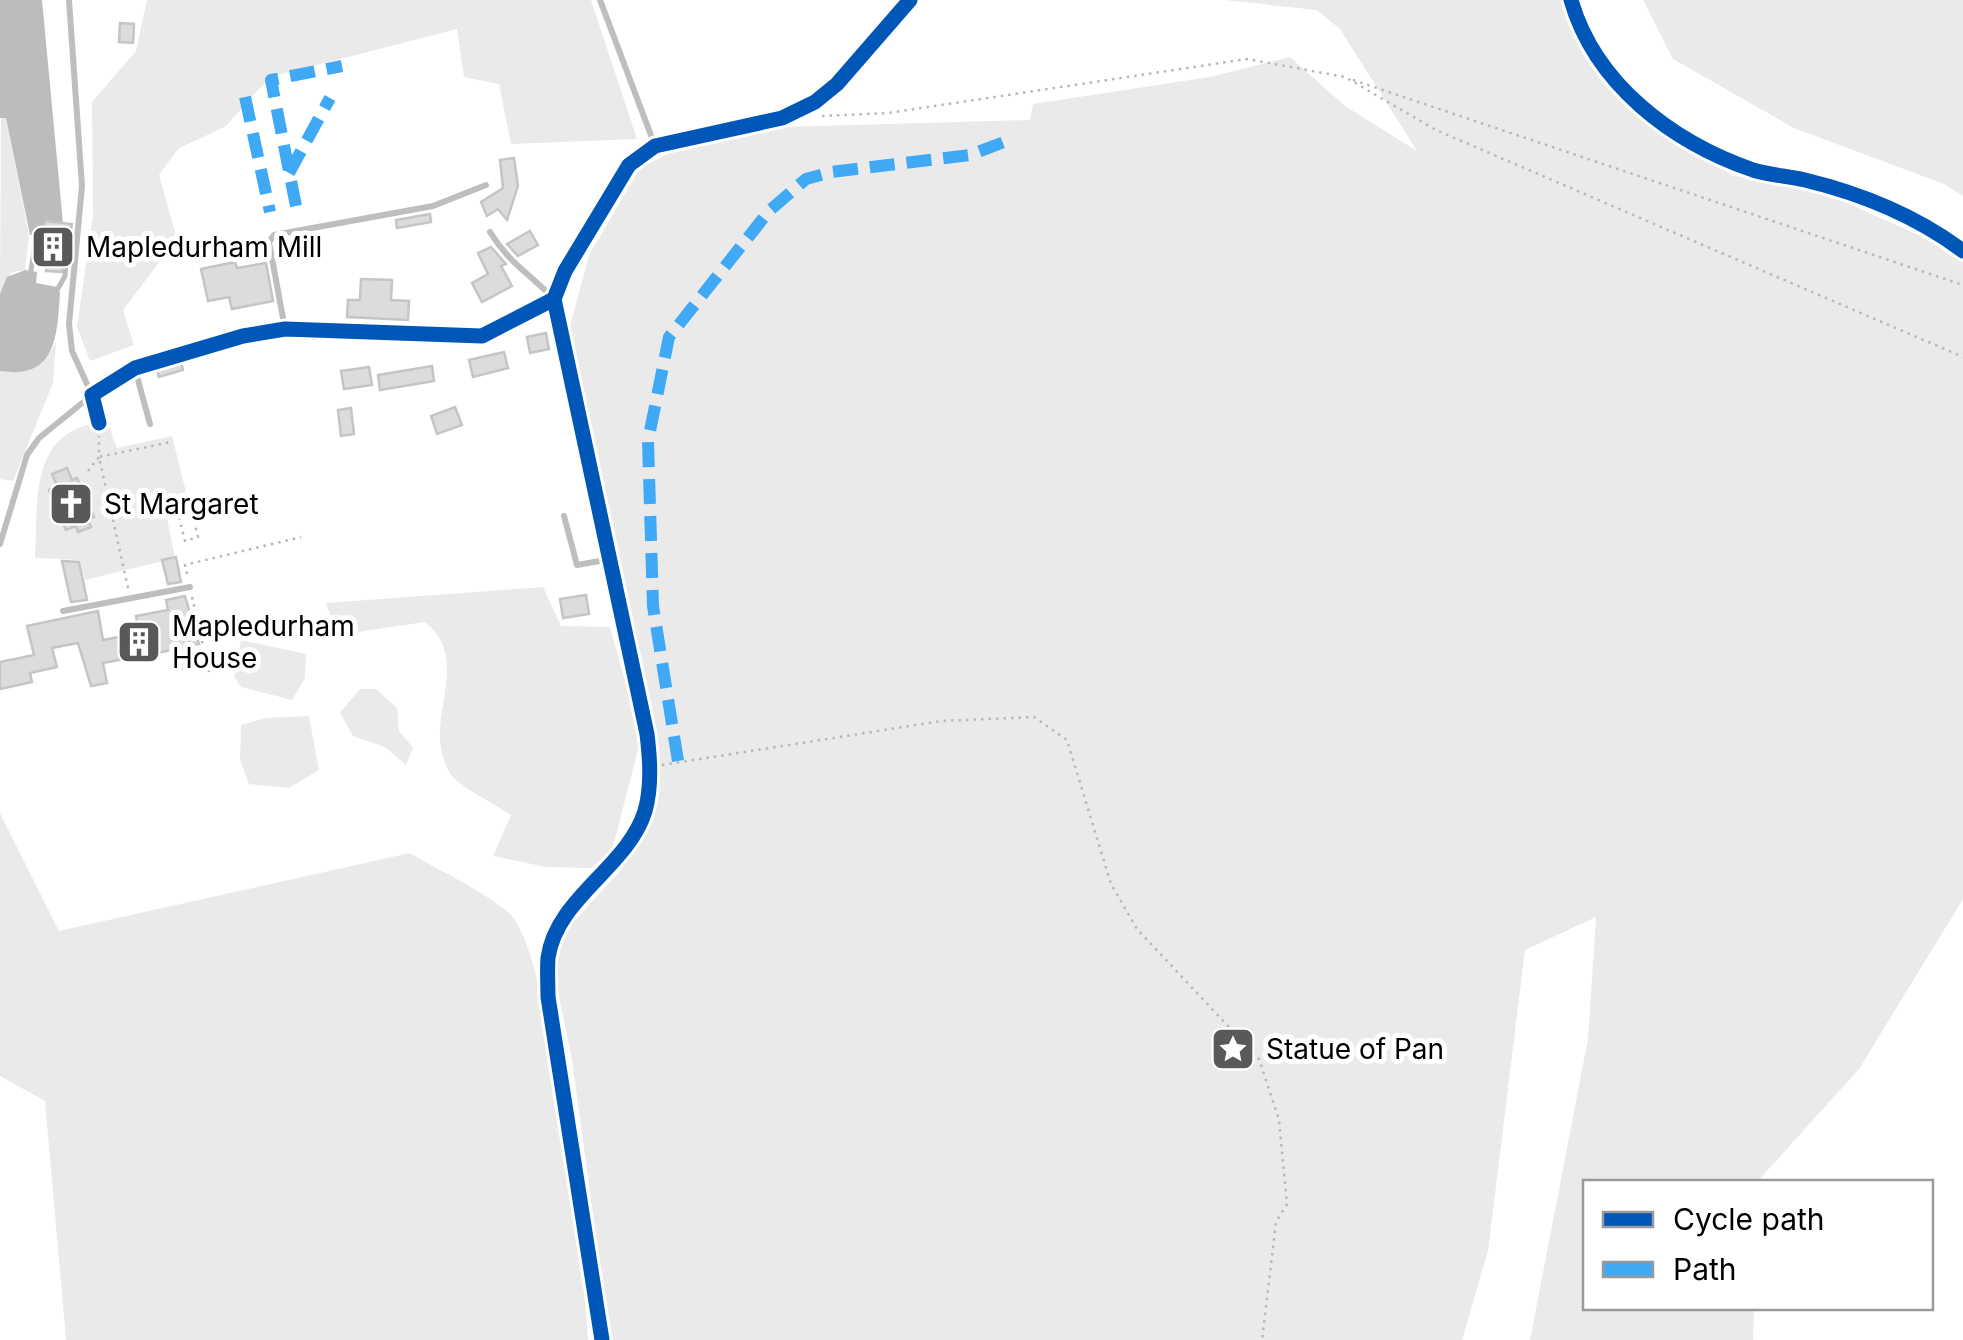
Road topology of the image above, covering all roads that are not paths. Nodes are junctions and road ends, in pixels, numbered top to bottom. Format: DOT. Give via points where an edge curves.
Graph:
graph roads {
  1 [pos="69,0"];
  2 [pos="600,0"];
  3 [pos="910,0"];
  4 [pos="1570,0"];
  5 [pos="654,146"];
  6 [pos="486,185"];
  7 [pos="490,232"];
  8 [pos="1963,252"];
  9 [pos="554,299"];
  10 [pos="285,329"];
  11 [pos="135,368"];
  12 [pos="92,395"];
  13 [pos="99,423"];
  14 [pos="150,424"];
  15 [pos="564,516"];
  16 [pos="0,544"];
  17 [pos="611,559"];
  18 [pos="190,587"];
  19 [pos="63,611"];
  20 [pos="602,1340"];
  1 -- 12 [label="lane" via="82,186 69,324 72,351"];
  2 -- 5 [label="lane"];
  3 -- 5 [label="street" via="815,102 782,118"];
  4 -- 8 [label="street" via="1579,30 1607,74 1686,139 1754,170 1900,211"];
  5 -- 9 [label="street" via="617,180"];
  6 -- 10 [label="lane" via="433,206 274,235 269,242"];
  7 -- 9 [label="lane" via="510,264"];
  9 -- 10 [label="street" via="482,336"];
  9 -- 17 [label="lane"];
  10 -- 11 [label="street"];
  11 -- 12 [label="street"];
  11 -- 14 [label="lane"];
  12 -- 13 [label="street"];
  12 -- 16 [label="lane" via="27,455"];
  15 -- 17 [label="lane" via="578,565"];
  17 -- 20 [label="lane" via="650,769 645,812 562,924 548,955 548,996"];
  18 -- 19 [label="lane"];
}
